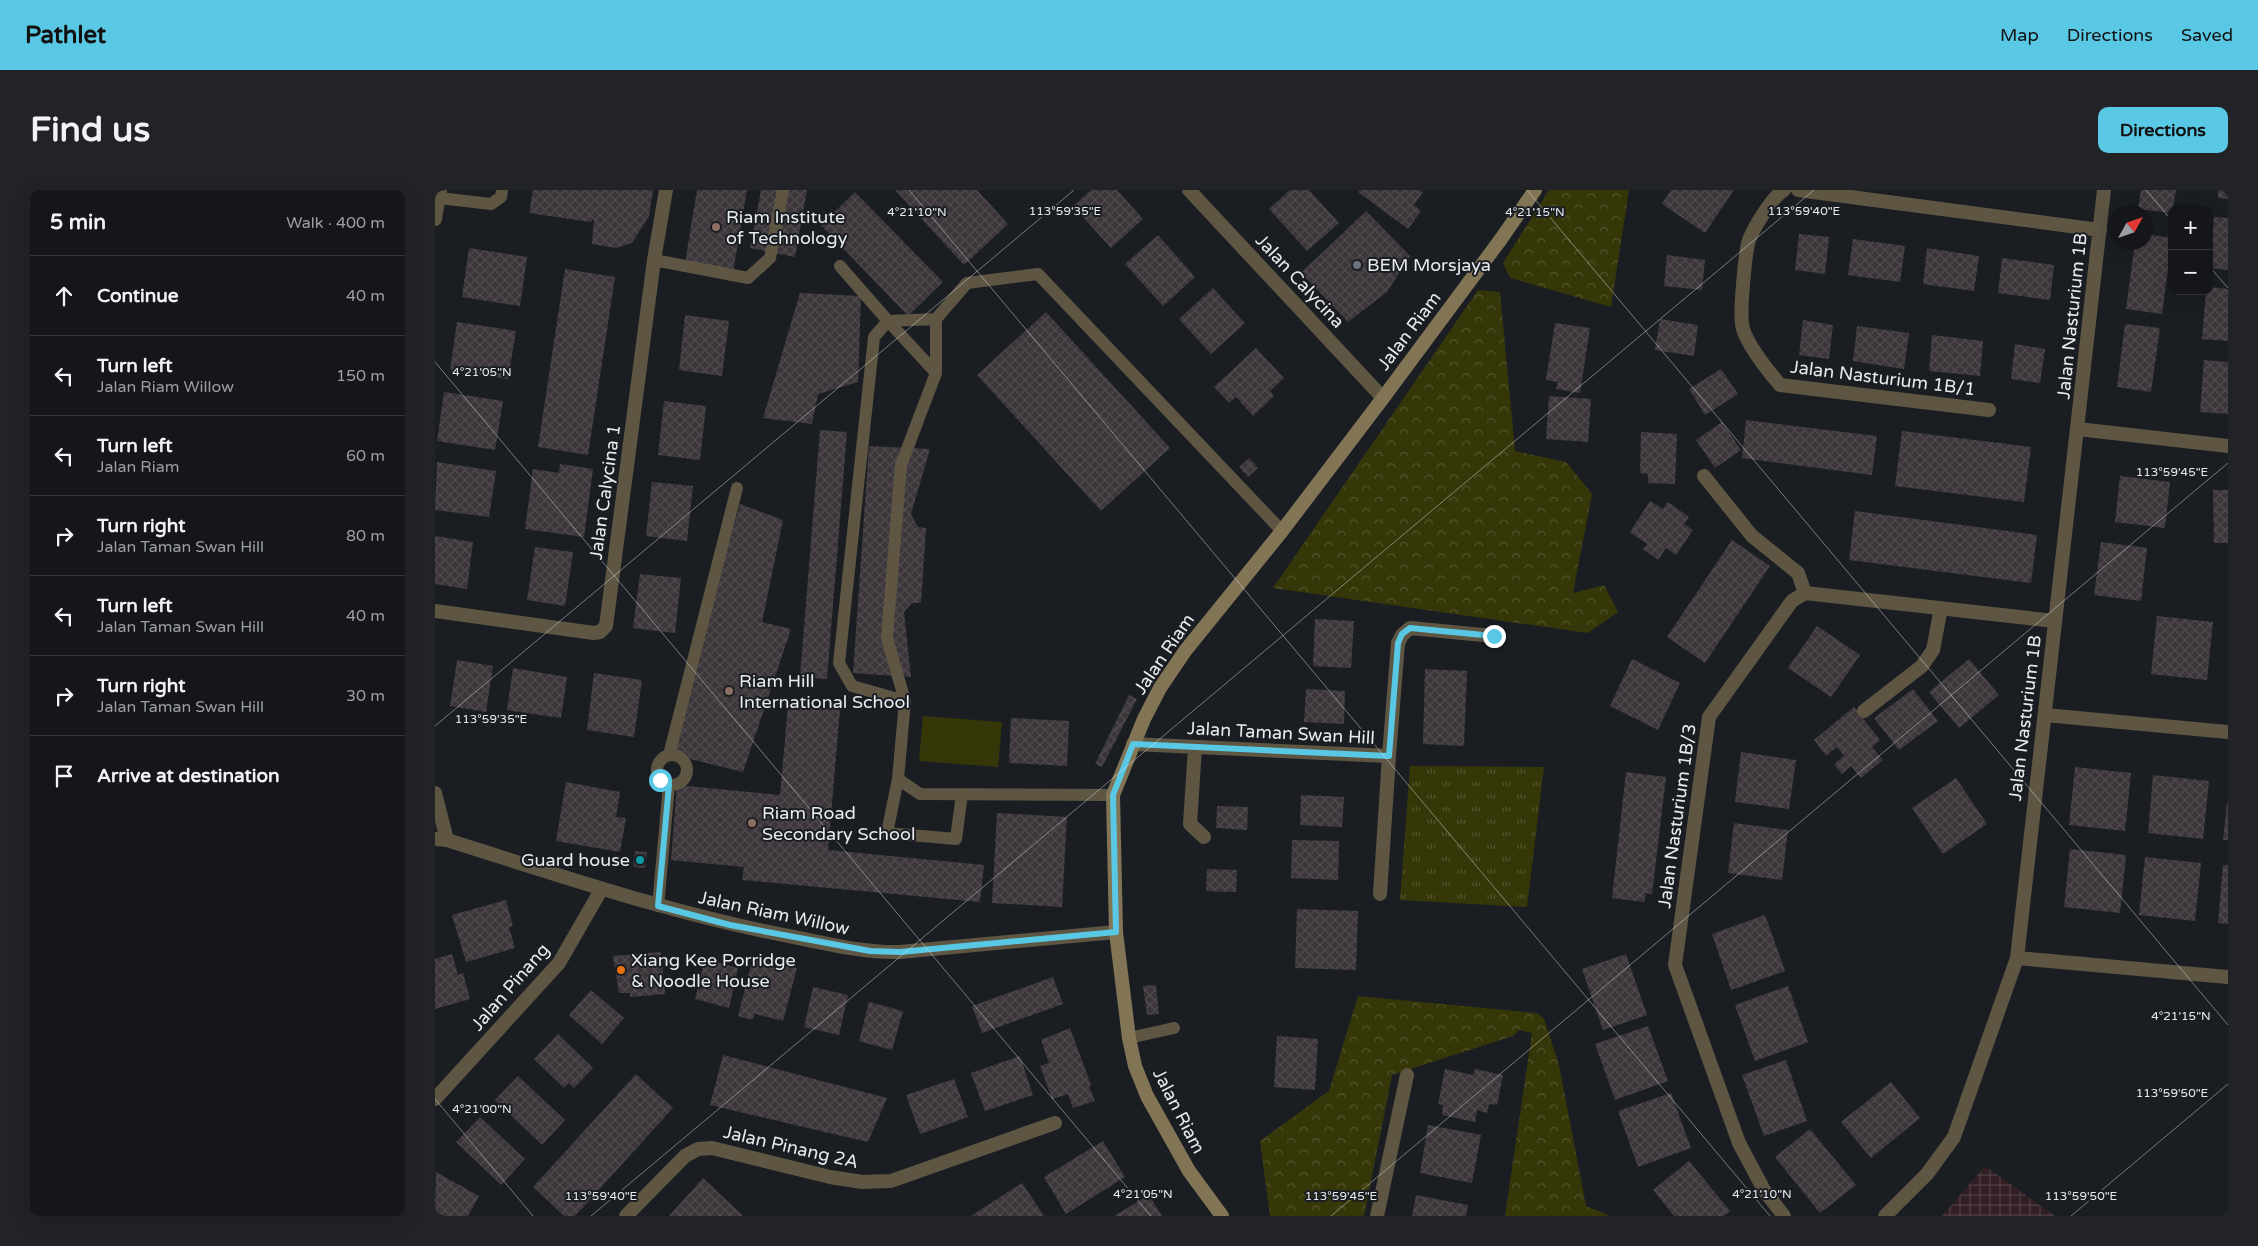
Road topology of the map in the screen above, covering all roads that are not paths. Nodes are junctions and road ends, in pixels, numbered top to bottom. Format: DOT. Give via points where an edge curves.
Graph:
graph roads {
  1 [pos="502,190"];
  2 [pos="666,190"];
  3 [pos="783,190"];
  4 [pos="1189,190"];
  5 [pos="1535,190"];
  6 [pos="1784,190"];
  7 [pos="1798,190"];
  8 [pos="2104,190"];
  9 [pos="439,194"];
  10 [pos="435,219"];
  11 [pos="2100,230"];
  12 [pos="654,260"];
  13 [pos="840,266"];
  14 [pos="936,319"];
  15 [pos="888,321"];
  16 [pos="936,373"];
  17 [pos="1383,398"];
  18 [pos="1989,410"];
  19 [pos="2078,429"];
  20 [pos="2228,446"];
  21 [pos="1704,476"];
  22 [pos="737,488"];
  23 [pos="1282,531"];
  24 [pos="1805,593"];
  25 [pos="1941,608"];
  26 [pos="435,611"];
  27 [pos="2055,621"];
  28 [pos="1494,636"];
  29 [pos="905,700"];
  30 [pos="1864,710"];
  31 [pos="2045,715"];
  32 [pos="2228,732"];
  33 [pos="1133,744"];
  34 [pos="1195,747"];
  35 [pos="669,755"];
  36 [pos="1389,756"];
  37 [pos="897,779"];
  38 [pos="669,785"];
  39 [pos="435,793"];
  40 [pos="962,794"];
  41 [pos="1113,795"];
  42 [pos="1204,837"];
  43 [pos="441,839"];
  44 [pos="601,890"];
  45 [pos="1380,894"];
  46 [pos="658,906"];
  47 [pos="1116,932"];
  48 [pos="2017,958"];
  49 [pos="2228,977"];
  50 [pos="1174,1028"];
  51 [pos="1129,1038"];
  52 [pos="1407,1075"];
  53 [pos="435,1098"];
  54 [pos="1055,1123"];
  55 [pos="626,1216"];
  56 [pos="1222,1216"];
  57 [pos="1377,1216"];
  58 [pos="1784,1216"];
  59 [pos="1885,1216"];
  1 -- 9 [label="lane" via="498,201 491,204"];
  2 -- 12 [label="street, Jalan Calycina 1"];
  3 -- 12 [label="lane" via="770,258 747,278"];
  4 -- 17 [label="street, Jalan Calycina"];
  5 -- 17 [label="main road, Jalan Riam"];
  6 -- 18 [label="street, Jalan Nasturium 1B/1" via="1776,194 1749,240 1742,325 1757,354 1780,385"];
  7 -- 11 [label="street"];
  8 -- 11 [label="street, Jalan Nasturium 1B"];
  9 -- 10 [label="street"];
  11 -- 19 [label="street, Jalan Nasturium 1B"];
  12 -- 26 [label="street, Jalan Calycina 1" via="606,626 595,633"];
  13 -- 15 [label="lane"];
  14 -- 15 [label="lane"];
  14 -- 16 [label="lane"];
  14 -- 23 [label="lane" via="967,283 1037,274"];
  15 -- 16 [label="lane"];
  15 -- 29 [label="lane" via="874,337 839,663 852,686"];
  16 -- 29 [label="lane" via="901,465 887,638"];
  17 -- 23 [label="main road, Jalan Riam"];
  19 -- 20 [label="street"];
  19 -- 27 [label="street, Jalan Nasturium 1B"];
  21 -- 24 [label="street" via="1752,536 1798,573"];
  22 -- 35 [label="lane"];
  23 -- 33 [label="main road, Jalan Riam" via="1185,651 1161,688"];
  24 -- 25 [label="street"];
  24 -- 58 [label="street, Jalan Nasturium 1B/3" via="1792,602 1709,717 1675,965 1739,1143 1764,1190"];
  25 -- 27 [label="street"];
  25 -- 30 [label="street" via="1933,650 1922,666"];
  27 -- 31 [label="street, Jalan Nasturium 1B"];
  28 -- 36 [label="street, Jalan Taman Swan Hill" via="1410,628 1402,634 1398,643"];
  29 -- 37 [label="lane"];
  31 -- 32 [label="street"];
  31 -- 48 [label="street, Jalan Nasturium 1B"];
  33 -- 34 [label="street, Jalan Taman Swan Hill"];
  33 -- 41 [label="main road, Jalan Riam"];
  34 -- 36 [label="street, Jalan Taman Swan Hill"];
  34 -- 42 [label="street" via="1190,824"];
  35 -- 38 [label="lane" via="660,760 656,770 660,780"];
  35 -- 38 [label="lane" via="683,758 687,772 679,784"];
  36 -- 45 [label="street"];
  37 -- 40 [label="lane" via="920,794"];
  37 -- 40 [label="lane" via="887,833 956,839"];
  38 -- 46 [label="lane"];
  39 -- 43 [label="street"];
  40 -- 41 [label="lane"];
  41 -- 47 [label="main road, Jalan Riam"];
  43 -- 44 [label="street, Jalan Riam Willow"];
  44 -- 46 [label="street, Jalan Riam Willow"];
  44 -- 53 [label="street, Jalan Pinang" via="559,963"];
  46 -- 47 [label="street, Jalan Riam Willow" via="730,925 870,951 900,952"];
  47 -- 51 [label="main road, Jalan Riam"];
  48 -- 49 [label="street"];
  48 -- 59 [label="street, Jalan Nasturium 1B" via="1954,1137 1927,1174"];
  50 -- 51 [label="lane"];
  51 -- 56 [label="main road, Jalan Riam" via="1135,1066 1147,1096 1189,1171"];
  52 -- 57 [label="street"];
  54 -- 55 [label="street, Jalan Pinang 2A" via="891,1181 846,1180 712,1148 697,1149 685,1156"];
}
